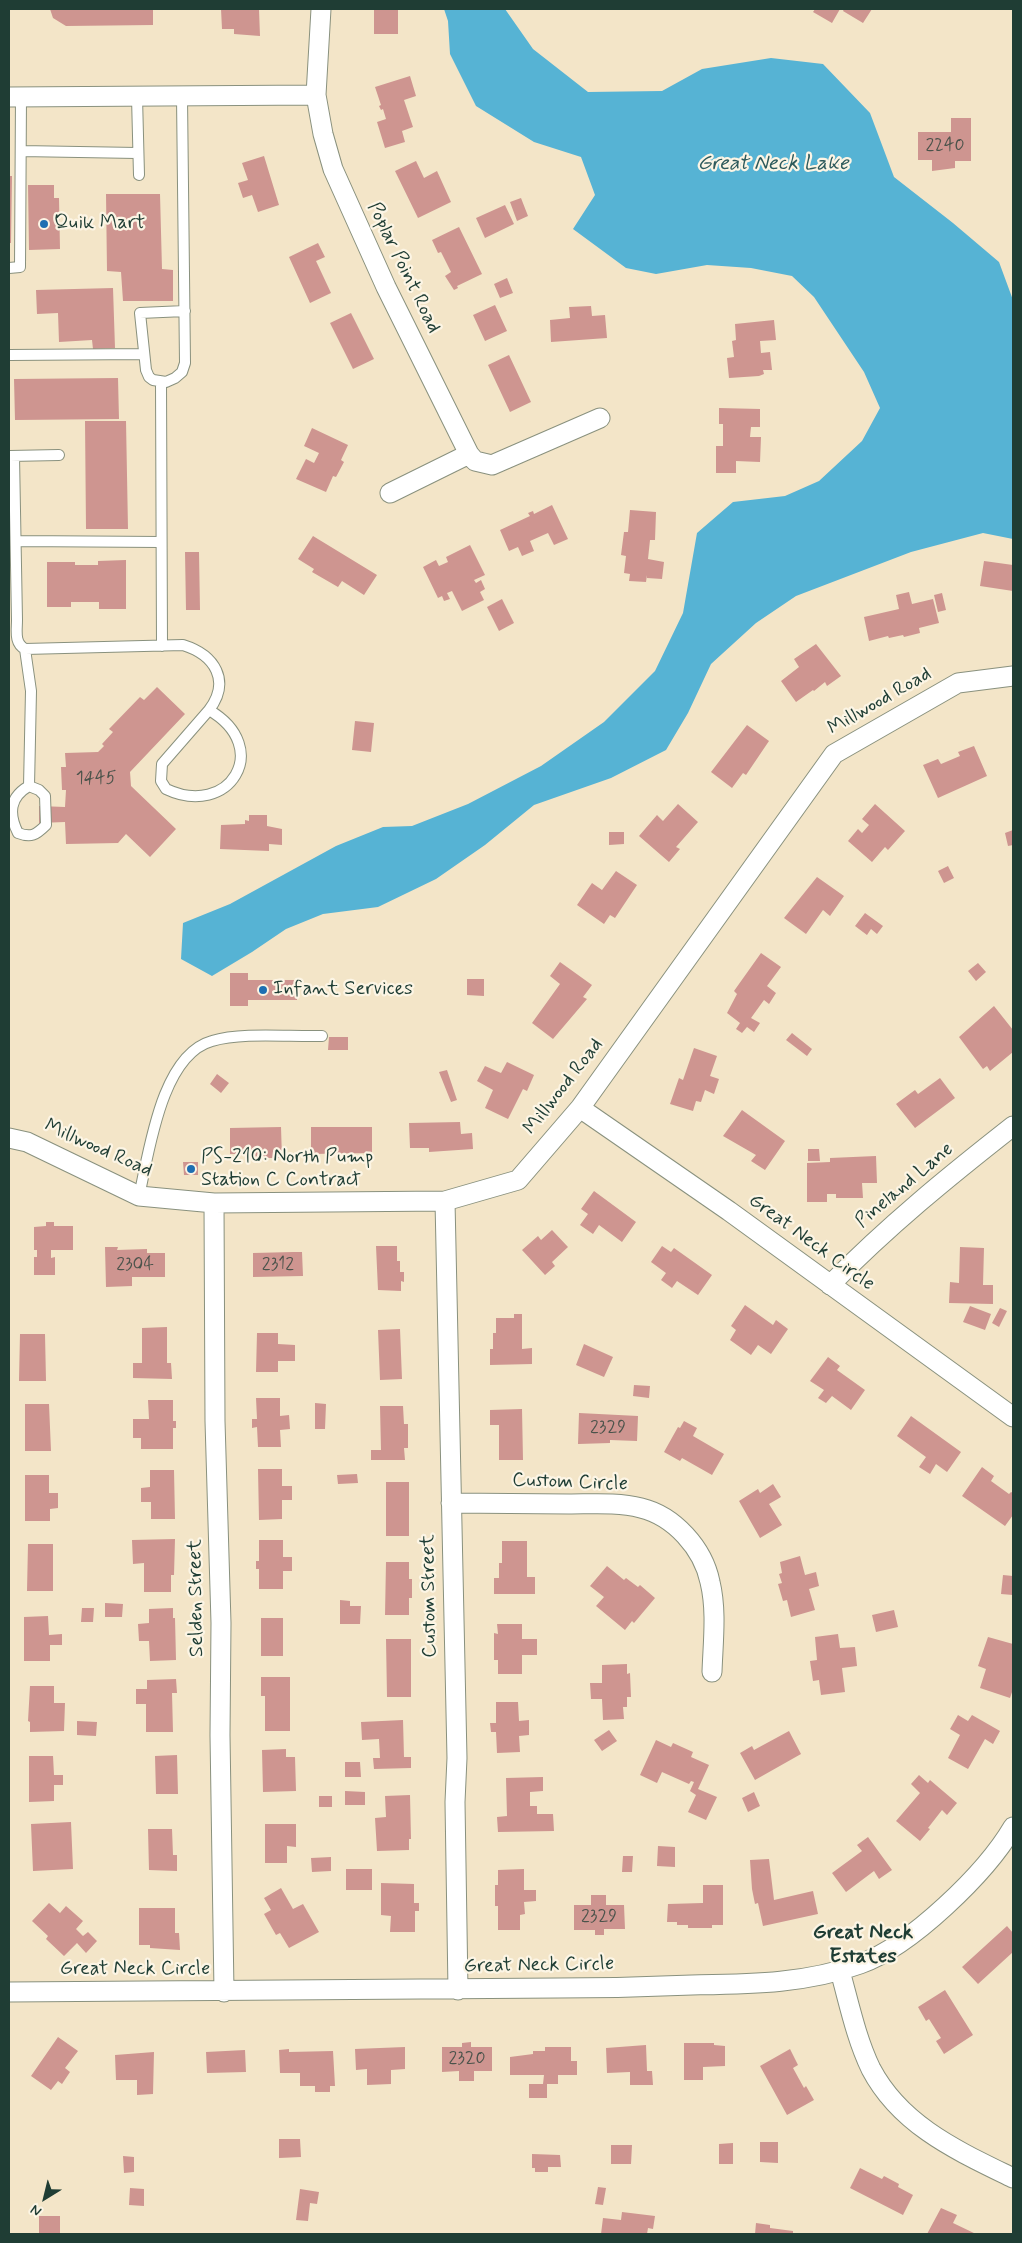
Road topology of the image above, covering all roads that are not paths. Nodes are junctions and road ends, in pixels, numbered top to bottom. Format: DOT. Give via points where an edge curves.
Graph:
graph roads {
  1 [pos="321,9"];
  2 [pos="316,95"];
  3 [pos="15,97"];
  4 [pos="137,97"];
  5 [pos="182,97"];
  6 [pos="21,151"];
  7 [pos="137,153"];
  8 [pos="139,175"];
  9 [pos="9,268"];
  10 [pos="185,311"];
  11 [pos="144,354"];
  12 [pos="9,355"];
  13 [pos="161,382"];
  14 [pos="600,418"];
  15 [pos="469,454"];
  16 [pos="60,455"];
  17 [pos="12,456"];
  18 [pos="390,493"];
  19 [pos="16,541"];
  20 [pos="161,542"];
  21 [pos="13,620"];
  22 [pos="162,646"];
  23 [pos="25,649"];
  24 [pos="1013,676"];
  25 [pos="209,710"];
  26 [pos="29,786"];
  27 [pos="322,1036"];
  28 [pos="580,1108"];
  29 [pos="1013,1126"];
  30 [pos="9,1138"];
  31 [pos="139,1196"];
  32 [pos="445,1200"];
  33 [pos="214,1203"];
  34 [pos="830,1285"];
  35 [pos="1013,1418"];
  36 [pos="451,1503"];
  37 [pos="712,1672"];
  38 [pos="1013,1827"];
  39 [pos="840,1971"];
  40 [pos="458,1990"];
  41 [pos="9,1992"];
  42 [pos="224,1992"];
  43 [pos="1013,2178"];
  1 -- 2 [label="street, Poplar Point Road"];
  2 -- 5 [label="street"];
  2 -- 15 [label="street, Poplar Point Road" via="323,134 341,190"];
  3 -- 4 [label="street"];
  3 -- 6 [label="lane"];
  4 -- 5 [label="street"];
  4 -- 7 [label="lane"];
  5 -- 10 [label="lane"];
  6 -- 7 [label="lane"];
  6 -- 9 [label="lane" via="20,267"];
  7 -- 8 [label="lane"];
  10 -- 11 [label="lane" via="140,313"];
  10 -- 13 [label="lane" via="185,363 182,372"];
  11 -- 12 [label="lane"];
  11 -- 13 [label="lane" via="148,377"];
  13 -- 20 [label="lane"];
  14 -- 15 [label="street" via="492,465 475,461"];
  15 -- 18 [label="street"];
  16 -- 17 [label="lane"];
  17 -- 19 [label="lane"];
  19 -- 20 [label="lane"];
  19 -- 21 [label="lane"];
  20 -- 22 [label="lane"];
  21 -- 23 [label="lane" via="17,642"];
  22 -- 23 [label="lane"];
  22 -- 25 [label="lane" via="195,649 213,664 220,692"];
  23 -- 26 [label="lane" via="31,690"];
  24 -- 28 [label="street, Millwood Road" via="958,683 834,754"];
  25 -- 25 [label="lane" via="231,727 237,740 242,764 237,775 229,785 202,795 166,789 161,781 162,764"];
  26 -- 26 [label="lane" via="16,795 12,804 13,823 18,832 26,836 36,835 46,825 45,796"];
  27 -- 31 [label="lane" via="230,1037 210,1041 185,1058 162,1100"];
  28 -- 32 [label="street, Millwood Road" via="518,1180"];
  28 -- 34 [label="street, Great Neck Circle"];
  29 -- 34 [label="street, Pineland Lane" via="921,1199"];
  30 -- 31 [label="street, Millwood Road" via="26,1142"];
  31 -- 33 [label="street, Millwood Road"];
  32 -- 33 [label="street, Millwood Road"];
  32 -- 36 [label="street, Custom Street"];
  33 -- 42 [label="street, Selden Street"];
  34 -- 35 [label="street, Great Neck Circle"];
  36 -- 37 [label="street, Custom Circle" via="612,1504 641,1508 677,1527 702,1559 710,1580 714,1603"];
  36 -- 40 [label="street, Custom Street"];
  38 -- 39 [label="street, Great Neck Circle" via="978,1874 924,1924 864,1963"];
  39 -- 40 [label="street, Great Neck Circle" via="767,1984"];
  39 -- 43 [label="street" via="860,2040 871,2068 887,2094 924,2130"];
  40 -- 42 [label="street, Great Neck Circle"];
  41 -- 42 [label="street, Great Neck Circle"];
}
